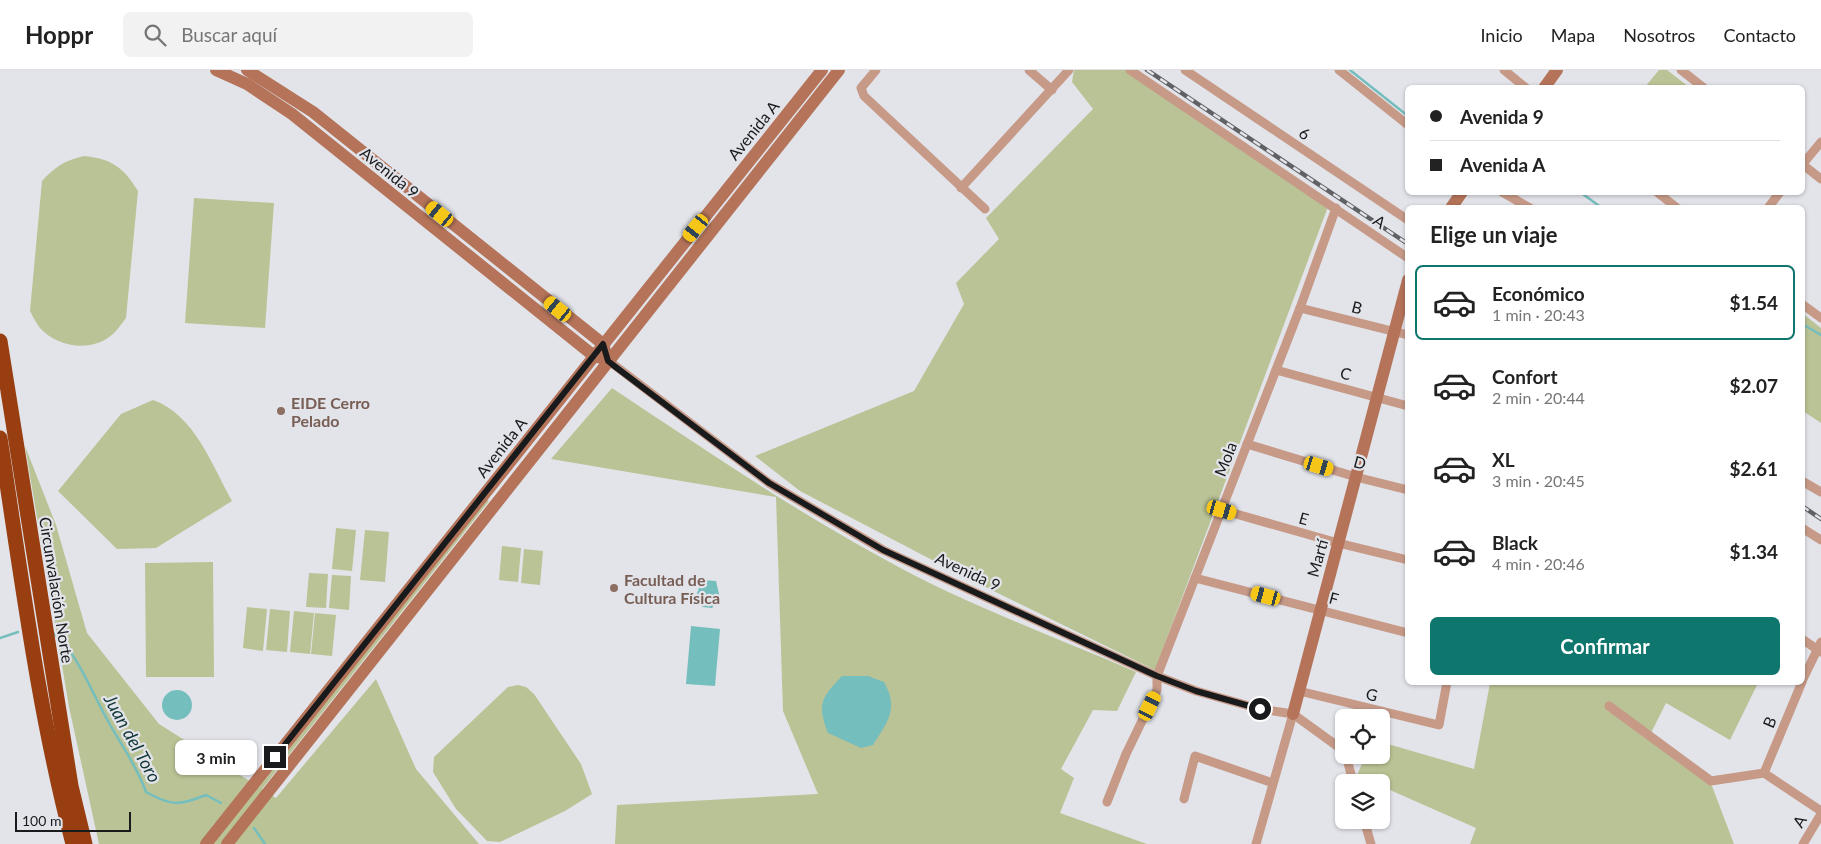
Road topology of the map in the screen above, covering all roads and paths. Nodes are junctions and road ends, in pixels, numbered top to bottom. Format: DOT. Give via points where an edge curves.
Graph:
graph roads {
  1 [pos="216,70"];
  2 [pos="247,70"];
  3 [pos="822,70"];
  4 [pos="839,70"];
  5 [pos="876,70"];
  6 [pos="1029,70"];
  7 [pos="1069,70"];
  8 [pos="1130,70"];
  9 [pos="1185,70"];
  10 [pos="1339,70"];
  11 [pos="1504,70"];
  12 [pos="1557,70"];
  13 [pos="1681,70"];
  14 [pos="1522,85"];
  15 [pos="1546,85"];
  16 [pos="1700,85"];
  17 [pos="1052,90"];
  18 [pos="1405,123"];
  19 [pos="1821,142"];
  20 [pos="1805,162"];
  21 [pos="1805,166"];
  22 [pos="381,167"];
  23 [pos="1821,178"];
  24 [pos="372,179"];
  25 [pos="961,188"];
  26 [pos="1507,195"];
  27 [pos="1661,195"];
  28 [pos="1525,205"];
  29 [pos="1673,205"];
  30 [pos="1336,208"];
  31 [pos="985,209"];
  32 [pos="1405,218"];
  33 [pos="1405,256"];
  34 [pos="1405,290"];
  35 [pos="1805,306"];
  36 [pos="1300,308"];
  37 [pos="1821,318"];
  38 [pos="1392,331"];
  39 [pos="1405,334"];
  40 [pos="0,341"];
  41 [pos="603,344"];
  42 [pos="594,356"];
  43 [pos="608,361"];
  44 [pos="1276,370"];
  45 [pos="1377,398"];
  46 [pos="1405,405"];
  47 [pos="0,438"];
  48 [pos="1247,444"];
  49 [pos="1356,477"];
  50 [pos="494,482"];
  51 [pos="513,482"];
  52 [pos="1805,483"];
  53 [pos="1405,489"];
  54 [pos="1821,492"];
  55 [pos="1222,510"];
  56 [pos="1805,530"];
  57 [pos="1821,540"];
  58 [pos="1338,543"];
  59 [pos="1405,559"];
  60 [pos="1195,578"];
  61 [pos="1319,610"];
  62 [pos="1405,632"];
  63 [pos="1805,640"];
  64 [pos="1819,647"];
  65 [pos="1157,676"];
  66 [pos="1805,676"];
  67 [pos="1446,685"];
  68 [pos="1801,685"];
  69 [pos="1299,691"];
  70 [pos="1609,706"];
  71 [pos="1293,714"];
  72 [pos="1335,744"];
  73 [pos="1764,773"];
  74 [pos="1274,783"];
  75 [pos="1184,799"];
  76 [pos="1107,802"];
  77 [pos="1821,813"];
  78 [pos="1367,829"];
  79 [pos="73,844"];
  80 [pos="85,844"];
  81 [pos="206,844"];
  82 [pos="227,844"];
  83 [pos="1256,844"];
  84 [pos="1371,844"];
  85 [pos="1803,844"];
  1 -- 24 [label="main road, Avenida 9" via="247,84 292,114"];
  2 -- 22 [label="main road, Avenida 9" via="313,112"];
  3 -- 41 [label="main road, Avenida A"];
  4 -- 43 [label="main road, Avenida A"];
  5 -- 25 [label="street" via="860,88 864,96"];
  6 -- 17 [label="street"];
  7 -- 17 [label="street"];
  8 -- 30 [label="street, A"];
  9 -- 32 [label="street, 6"];
  10 -- 18 [label="street"];
  11 -- 14 [label="street"];
  12 -- 15 [label="main road"];
  13 -- 16 [label="street"];
  17 -- 25 [label="street"];
  19 -- 20 [label="street"];
  21 -- 23 [label="street"];
  22 -- 24 [label="main road"];
  22 -- 41 [label="main road, Avenida 9"];
  24 -- 42 [label="main road, Avenida 9"];
  25 -- 31 [label="street"];
  26 -- 28 [label="street"];
  27 -- 29 [label="street"];
  30 -- 33 [label="street, A"];
  30 -- 36 [label="street, Mola"];
  34 -- 38 [label="main road, Martí"];
  35 -- 37 [label="street"];
  36 -- 38 [label="street, B"];
  36 -- 44 [label="street, Mola"];
  38 -- 39 [label="street, B"];
  38 -- 45 [label="main road, Martí"];
  40 -- 80 [label="highway, Circunvalación Norte" via="71,786"];
  41 -- 42 [label="main road, Avenida A"];
  41 -- 43 [label="main road"];
  42 -- 43 [label="main road, Avenida 9"];
  42 -- 50 [label="main road, Avenida A"];
  43 -- 51 [label="main road, Avenida A"];
  43 -- 65 [label="street, Avenida 9" via="769,483 883,550"];
  44 -- 45 [label="street, C"];
  44 -- 48 [label="street, Mola"];
  45 -- 46 [label="street, C"];
  45 -- 49 [label="main road, Martí"];
  47 -- 79 [label="highway, Circunvalación Norte" via="34,657 60,795"];
  48 -- 49 [label="street, D"];
  48 -- 55 [label="street, Mola"];
  49 -- 53 [label="street, D"];
  49 -- 58 [label="main road, Martí"];
  50 -- 51 [label="main road"];
  50 -- 81 [label="main road, Avenida A"];
  51 -- 82 [label="main road, Avenida A"];
  52 -- 54 [label="street"];
  55 -- 58 [label="street, E"];
  55 -- 60 [label="street, Mola"];
  56 -- 57 [label="street"];
  58 -- 59 [label="street, E"];
  58 -- 61 [label="main road, Martí"];
  60 -- 61 [label="street, F"];
  60 -- 65 [label="street, Mola"];
  61 -- 62 [label="street, F"];
  61 -- 69 [label="main road, Martí"];
  63 -- 64 [label="street"];
  64 -- 66 [label="street, B"];
  65 -- 71 [label="street, Avenida 9" via="1205,694"];
  65 -- 76 [label="street, Mola" via="1157,690"];
  67 -- 69 [label="street, G" via="1439,726"];
  68 -- 73 [label="street, B"];
  69 -- 71 [label="main road, Martí"];
  70 -- 73 [label="street" via="1711,781"];
  71 -- 72 [label="street, Avenida 9"];
  71 -- 74 [label="street, Martí"];
  73 -- 77 [label="street"];
  74 -- 75 [label="street" via="1195,756"];
  74 -- 83 [label="street, Martí"];
  77 -- 85 [label="street, A"];
  78 -- 84 [label="street"];
}
